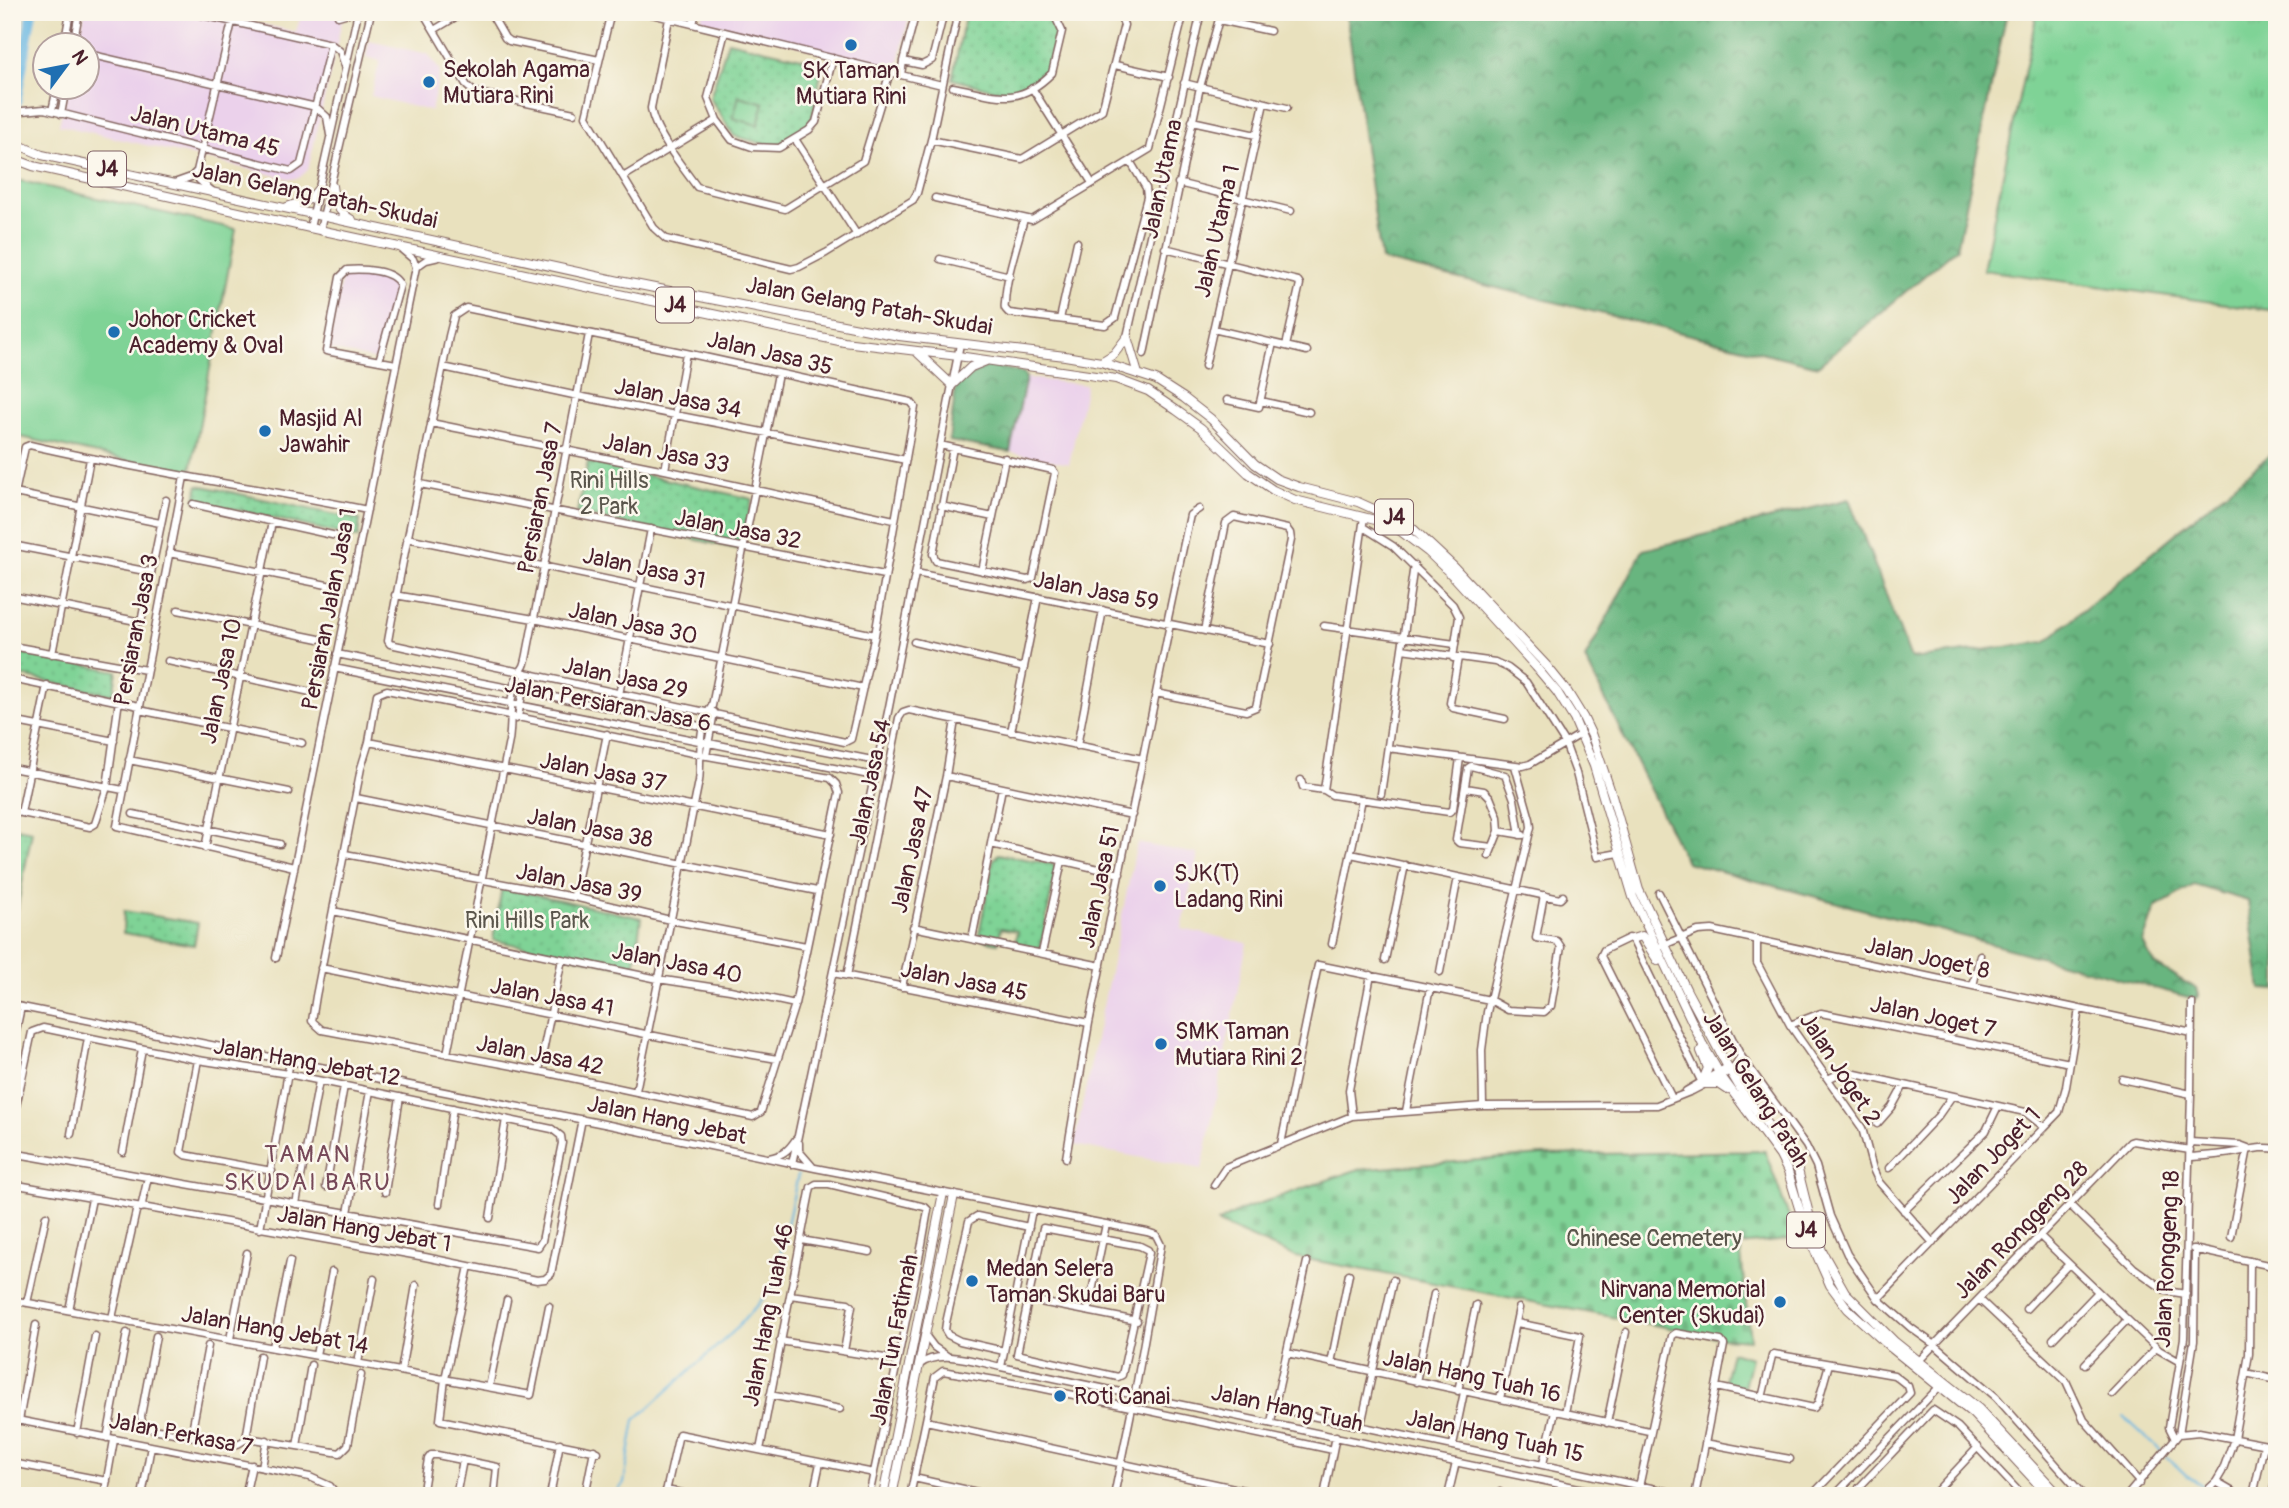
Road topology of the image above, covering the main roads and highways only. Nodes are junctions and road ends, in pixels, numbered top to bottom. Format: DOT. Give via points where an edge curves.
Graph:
graph roads {
  1 [pos="15,144"];
  2 [pos="13,158"];
  3 [pos="332,186"];
  4 [pos="319,188"];
  5 [pos="284,207"];
  6 [pos="359,224"];
  7 [pos="794,314"];
  8 [pos="792,331"];
  9 [pos="916,352"];
  10 [pos="989,360"];
  11 [pos="1101,362"];
  12 [pos="1138,374"];
  13 [pos="1570,696"];
  14 [pos="1581,734"];
  15 [pos="1592,736"];
  16 [pos="1602,763"];
  17 [pos="1632,939"];
  18 [pos="1660,946"];
  19 [pos="1673,984"];
  20 [pos="1692,1023"];
  21 [pos="1740,1102"];
  22 [pos="943,1193"];
  23 [pos="954,1195"];
  24 [pos="1917,1364"];
  25 [pos="1941,1384"];
  26 [pos="903,1418"];
  27 [pos="883,1496"];
  28 [pos="892,1496"];
  29 [pos="2049,1496"];
  30 [pos="2060,1496"];
  1 -- 5 [label="main road, Jalan Gelang Patah-Skudai / J4" via="42,155"];
  2 -- 8 [label="main road, Jalan Gelang Patah-Skudai / J4" via="310,228"];
  3 -- 6 [label="main road" via="340,212"];
  4 -- 5 [label="main road" via="310,199"];
  5 -- 6 [label="main road, Jalan Gelang Patah-Skudai / J4"];
  6 -- 7 [label="main road, Jalan Gelang Patah-Skudai / J4"];
  7 -- 8 [label="main road" via="824,329"];
  7 -- 11 [label="main road, Jalan Gelang Patah-Skudai / J4" via="899,336"];
  8 -- 9 [label="main road, Jalan Gelang Patah-Skudai / J4"];
  9 -- 10 [label="main road, Jalan Gelang Patah-Skudai / J4"];
  9 -- 10 [label="main road" via="952,385 971,367"];
  10 -- 14 [label="main road, Jalan Gelang Patah-Skudai / J4" via="1131,383 1201,428 1273,490 1399,530 1455,578 1558,692"];
  11 -- 12 [label="main road, Jalan Gelang Patah-Skudai / J4"];
  11 -- 12 [label="main road" via="1115,354 1127,337"];
  12 -- 13 [label="main road, Jalan Gelang Patah-Skudai / J4" via="1184,398 1255,464 1277,478 1358,502 1409,525 1546,665"];
  13 -- 14 [label="main road" via="1582,722"];
  13 -- 15 [label="main road, Jalan Gelang Patah-Skudai / J4"];
  14 -- 16 [label="main road"];
  14 -- 18 [label="main road, Jalan Gelang Patah / J4" via="1633,897"];
  15 -- 16 [label="main road, Jalan Gelang Patah / J4"];
  16 -- 18 [label="main road, Jalan Gelang Patah / J4"];
  17 -- 19 [label="main road" via="1644,938"];
  18 -- 19 [label="main road, Jalan Gelang Patah / J4"];
  18 -- 24 [label="main road, Jalan Gelang Patah / J4" via="1743,1093 1798,1170 1812,1226 1840,1285"];
  19 -- 20 [label="main road, Jalan Gelang Patah / J4"];
  20 -- 21 [label="main road, Jalan Gelang Patah / J4"];
  20 -- 21 [label="main road" via="1708,1068 1703,1082 1719,1084"];
  21 -- 24 [label="main road, Jalan Gelang Patah / J4" via="1784,1164 1830,1285 1848,1309"];
  22 -- 26 [label="main road, Jalan Tun Fatimah"];
  23 -- 26 [label="main road, Jalan Tun Fatimah" via="919,1365"];
  24 -- 25 [label="main road, Jalan Gelang Patah / J4"];
  25 -- 29 [label="main road, J4"];
  25 -- 30 [label="main road, J4" via="1979,1409"];
  26 -- 27 [label="main road, Jalan Tun Fatimah"];
  26 -- 28 [label="main road, Jalan Tun Fatimah"];
}
